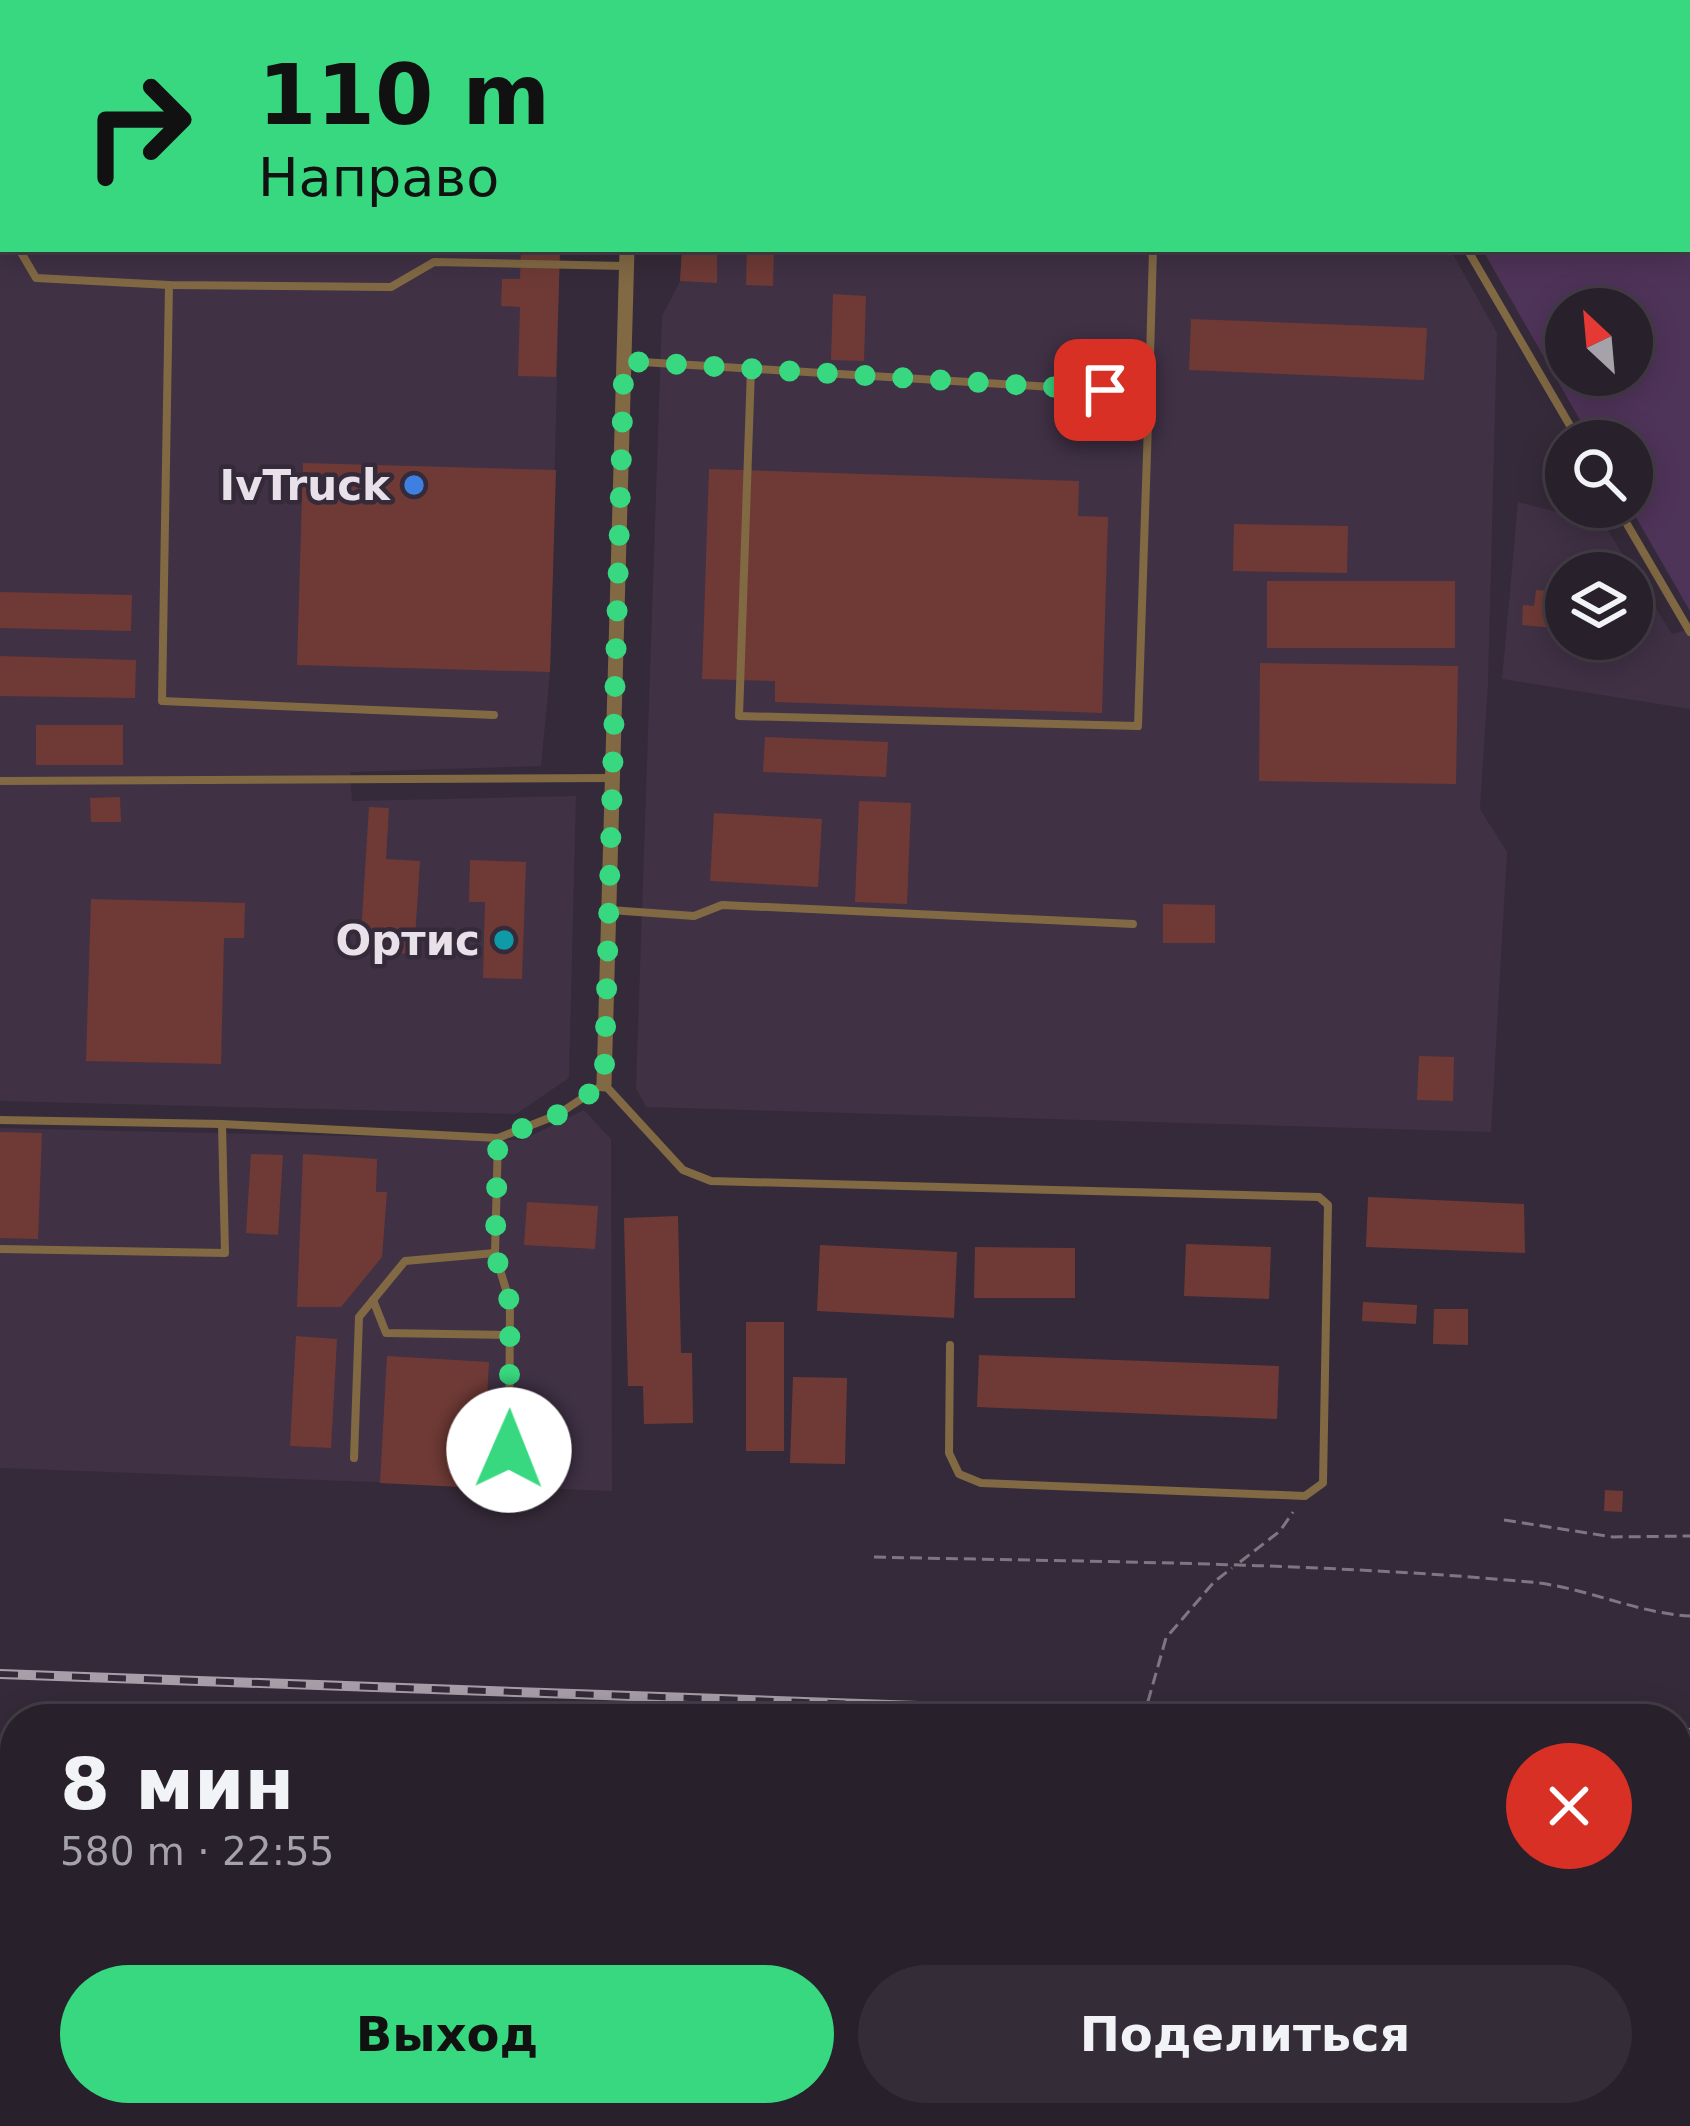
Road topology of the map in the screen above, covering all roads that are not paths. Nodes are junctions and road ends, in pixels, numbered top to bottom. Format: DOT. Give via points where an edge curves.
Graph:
graph roads {
  1 [pos="21,252"];
  2 [pos="1153,252"];
  3 [pos="1469,252"];
  4 [pos="627,257"];
  5 [pos="169,285"];
  6 [pos="624,361"];
  7 [pos="751,369"];
  8 [pos="1149,393"];
  9 [pos="1567,420"];
  10 [pos="1629,528"];
  11 [pos="1690,632"];
  12 [pos="494,715"];
  13 [pos="614,778"];
  14 [pos="0,781"];
  15 [pos="609,910"];
  16 [pos="1133,924"];
  17 [pos="604,1084"];
  18 [pos="0,1120"];
  19 [pos="222,1124"];
  20 [pos="498,1138"];
  21 [pos="0,1249"];
  22 [pos="495,1253"];
  23 [pos="373,1300"];
  24 [pos="510,1335"];
  25 [pos="950,1345"];
  26 [pos="509,1450"];
  27 [pos="354,1458"];
  1 -- 5 [label="lane" via="36,278"];
  2 -- 8 [label="lane"];
  3 -- 9 [label="lane"];
  4 -- 5 [label="lane" via="434,262 391,286"];
  4 -- 6 [label="street"];
  5 -- 12 [label="lane" via="162,701"];
  6 -- 7 [label="lane"];
  6 -- 13 [label="street"];
  7 -- 8 [label="lane"];
  7 -- 8 [label="lane" via="739,716 1138,726"];
  10 -- 11 [label="lane"];
  13 -- 14 [label="lane"];
  13 -- 15 [label="street"];
  15 -- 16 [label="lane" via="694,916 722,905"];
  15 -- 17 [label="street"];
  17 -- 20 [label="lane" via="557,1115"];
  17 -- 25 [label="lane" via="683,1170 711,1181 1319,1197 1328,1205 1323,1483 1305,1496 981,1483 959,1474 949,1453"];
  18 -- 19 [label="lane"];
  19 -- 20 [label="lane"];
  19 -- 21 [label="lane" via="225,1253"];
  20 -- 22 [label="lane"];
  22 -- 23 [label="lane" via="405,1261"];
  22 -- 24 [label="lane"];
  23 -- 24 [label="lane" via="386,1333"];
  23 -- 27 [label="lane" via="359,1317"];
  24 -- 26 [label="lane"];
}
